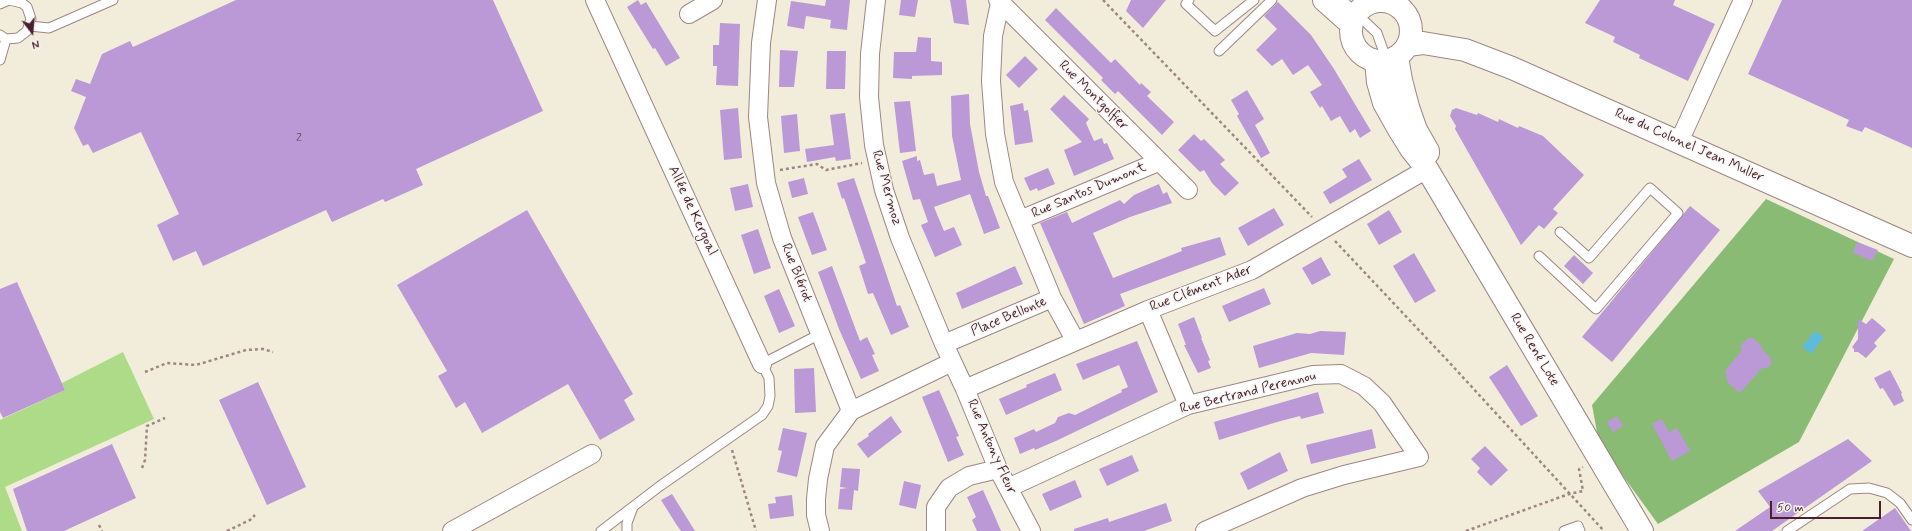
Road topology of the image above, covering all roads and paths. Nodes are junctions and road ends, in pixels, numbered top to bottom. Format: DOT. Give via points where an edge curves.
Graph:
graph roads {
  1 [pos="16,0"];
  2 [pos="113,0"];
  3 [pos="595,0"];
  4 [pos="713,0"];
  5 [pos="767,0"];
  6 [pos="876,0"];
  7 [pos="1103,0"];
  8 [pos="1190,0"];
  9 [pos="1254,0"];
  10 [pos="1272,0"];
  11 [pos="1324,0"];
  12 [pos="1742,0"];
  13 [pos="999,1"];
  14 [pos="0,4"];
  15 [pos="1355,8"];
  16 [pos="689,14"];
  17 [pos="1408,18"];
  18 [pos="30,26"];
  19 [pos="3,37"];
  20 [pos="1464,50"];
  21 [pos="1219,51"];
  22 [pos="1390,54"];
  23 [pos="0,60"];
  24 [pos="1679,142"];
  25 [pos="876,160"];
  26 [pos="1158,162"];
  27 [pos="1426,169"];
  28 [pos="765,172"];
  29 [pos="1188,190"];
  30 [pos="1020,220"];
  31 [pos="1323,229"];
  32 [pos="1560,232"];
  33 [pos="1912,246"];
  34 [pos="1539,256"];
  35 [pos="1052,298"];
  36 [pos="1148,310"];
  37 [pos="820,334"];
  38 [pos="1076,340"];
  39 [pos="944,344"];
  40 [pos="273,352"];
  41 [pos="952,362"];
  42 [pos="762,364"];
  43 [pos="145,372"];
  44 [pos="965,389"];
  45 [pos="1188,405"];
  46 [pos="851,411"];
  47 [pos="165,418"];
  48 [pos="728,438"];
  49 [pos="592,454"];
  50 [pos="1599,459"];
  51 [pos="142,468"];
  52 [pos="998,469"];
  53 [pos="1008,488"];
  54 [pos="1569,494"];
  55 [pos="633,507"];
  56 [pos="255,515"];
  57 [pos="1912,520"];
  58 [pos="99,525"];
  59 [pos="102,531"];
  60 [pos="227,531"];
  61 [pos="452,531"];
  62 [pos="601,531"];
  63 [pos="627,531"];
  64 [pos="756,531"];
  65 [pos="820,531"];
  66 [pos="936,531"];
  67 [pos="1031,531"];
  68 [pos="1205,531"];
  69 [pos="1466,531"];
  70 [pos="1564,531"];
  71 [pos="1580,531"];
  72 [pos="1604,531"];
  73 [pos="1642,531"];
  74 [pos="1787,531"];
  1 -- 14 [label="lane"];
  1 -- 18 [label="lane" via="27,7 30,13"];
  2 -- 18 [label="lane" via="49,28"];
  3 -- 42 [label="street, Allée de Kergoal"];
  4 -- 16 [label="street"];
  5 -- 28 [label="street, Rue Blériot" via="761,43 758,117"];
  6 -- 25 [label="street, Rue Mermoz" via="870,54 870,97"];
  7 -- 31 [label="path"];
  8 -- 9 [label="lane" via="1186,4 1214,31"];
  10 -- 21 [label="lane"];
  11 -- 15 [label="main road"];
  12 -- 24 [label="street"];
  13 -- 26 [label="street, Rue Montgolfier"];
  13 -- 30 [label="street" via="990,80 995,134 1004,182"];
  15 -- 17 [label="main road" via="1378,1 1390,2 1401,8"];
  15 -- 22 [label="main road" via="1351,37 1356,48 1364,57"];
  17 -- 20 [label="main road, Rue du Colonel Jean Muller" via="1427,26"];
  17 -- 22 [label="main road" via="1411,32"];
  18 -- 19 [label="lane" via="18,38"];
  19 -- 23 [label="lane"];
  20 -- 22 [label="main road, Rue du Colonel Jean Muller" via="1423,43"];
  20 -- 24 [label="main road, Rue du Colonel Jean Muller" via="1512,68"];
  22 -- 27 [label="main road" via="1416,130 1428,151"];
  24 -- 33 [label="main road, Rue du Colonel Jean Muller"];
  25 -- 28 [label="path" via="826,170 817,164"];
  25 -- 39 [label="street, Rue Mermoz" via="900,238"];
  26 -- 29 [label="street, Rue Montgolfier"];
  26 -- 30 [label="street, Rue Santos Dumont"];
  27 -- 31 [label="street, Rue Clément Ader"];
  27 -- 50 [label="main road, Rue René Lote"];
  28 -- 37 [label="street, Rue Blériot" via="782,238"];
  30 -- 35 [label="street"];
  31 -- 36 [label="street, Rue Clément Ader" via="1252,270"];
  31 -- 54 [label="path"];
  32 -- 34 [label="lane" via="1589,258 1650,188 1678,213 1596,309"];
  35 -- 38 [label="street, Place Bellonte"];
  35 -- 39 [label="street, Place Bellonte"];
  36 -- 38 [label="street, Rue Clément Ader"];
  36 -- 45 [label="street"];
  37 -- 42 [label="lane"];
  37 -- 46 [label="street, Rue Blériot"];
  38 -- 44 [label="street, Rue Clément Ader"];
  39 -- 41 [label="street, Rue Antony Fleur"];
  40 -- 43 [label="path" via="263,349 246,350 196,365 167,363"];
  41 -- 44 [label="street, Rue Antony Fleur"];
  41 -- 46 [label="street"];
  42 -- 48 [label="lane" via="769,378 768,406 762,415"];
  44 -- 52 [label="street, Rue Antony Fleur"];
  45 -- 53 [label="street, Rue Bertrand Perennou"];
  45 -- 68 [label="street, Rue Bertrand Perennou" via="1313,375 1341,374 1364,386 1382,403 1418,457 1302,488"];
  46 -- 65 [label="street" via="825,446 816,500"];
  47 -- 51 [label="path" via="147,426 145,460"];
  48 -- 55 [label="lane"];
  48 -- 64 [label="path"];
  49 -- 61 [label="street"];
  50 -- 54 [label="path" via="1579,469 1583,491"];
  50 -- 73 [label="main road, Rue René Lote"];
  52 -- 53 [label="street, Rue Antony Fleur"];
  52 -- 66 [label="street" via="969,476 949,488 936,507"];
  53 -- 67 [label="street, Rue Antony Fleur"];
  54 -- 69 [label="path"];
  54 -- 72 [label="path"];
  55 -- 62 [label="lane"];
  55 -- 63 [label="lane"];
  56 -- 60 [label="path"];
  57 -- 74 [label="lane" via="1900,503 1887,492 1869,488 1850,489"];
  58 -- 59 [label="path"];
  70 -- 71 [label="lane" via="1578,526"];
}
